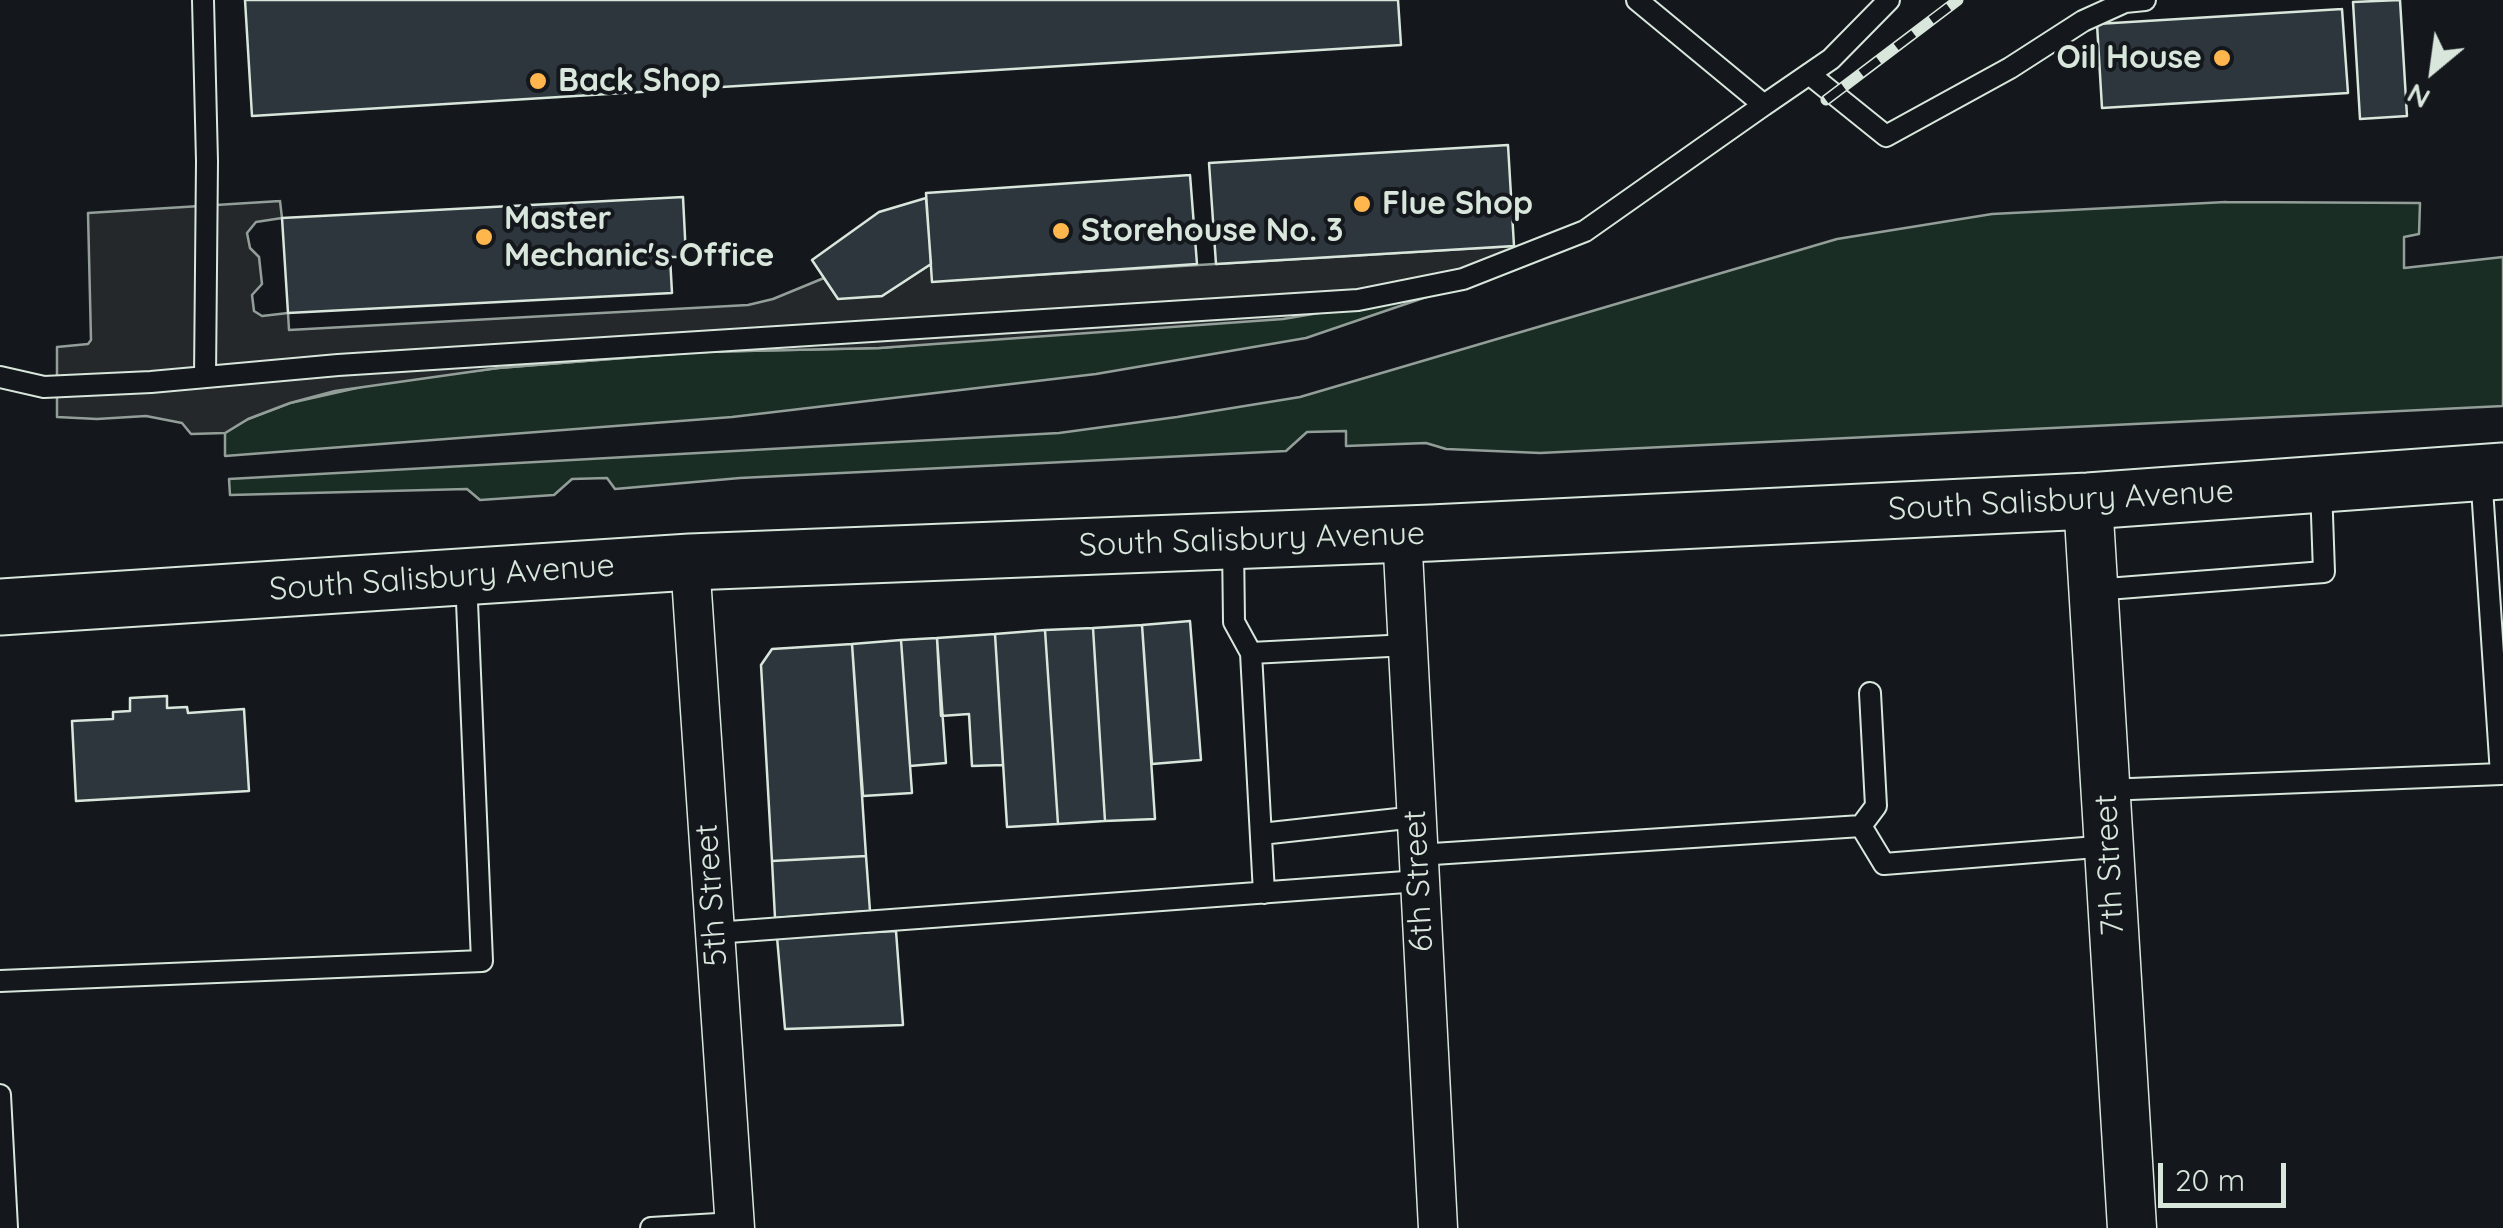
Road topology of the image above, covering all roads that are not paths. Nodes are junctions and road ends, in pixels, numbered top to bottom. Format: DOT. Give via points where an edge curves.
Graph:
graph roads {
  1 [pos="203,0"];
  2 [pos="1637,0"];
  3 [pos="1890,0"];
  4 [pos="2145,0"];
  5 [pos="1809,74"];
  6 [pos="1764,105"];
  7 [pos="0,377"];
  8 [pos="205,377"];
  9 [pos="2492,472"];
  10 [pos="2320,485"];
  11 [pos="2088,501"];
  12 [pos="1402,534"];
  13 [pos="1233,540"];
  14 [pos="690,562"];
  15 [pos="466,576"];
  16 [pos="2094,590"];
  17 [pos="0,607"];
  18 [pos="1408,645"];
  19 [pos="1251,652"];
  20 [pos="1870,693"];
  21 [pos="2106,790"];
  22 [pos="1416,817"];
  23 [pos="1862,826"];
  24 [pos="1260,834"];
  25 [pos="2109,846"];
  26 [pos="1418,868"];
  27 [pos="1264,893"];
  28 [pos="715,933"];
  29 [pos="0,981"];
  30 [pos="0,1095"];
  31 [pos="735,1225"];
  32 [pos="7,1228"];
  33 [pos="651,1228"];
  34 [pos="1438,1228"];
  35 [pos="2132,1228"];
  1 -- 8 [label="lane"];
  2 -- 6 [label="lane"];
  3 -- 5 [label="lane"];
  4 -- 5 [label="lane" via="2083,21 1886,136"];
  5 -- 6 [label="lane"];
  6 -- 8 [label="lane" via="1585,231 1463,279 1358,300"];
  7 -- 8 [label="lane" via="44,387"];
  9 -- 10 [label="main road, South Salisbury Avenue"];
  9 -- 21 [label="lane" via="2501,774"];
  10 -- 11 [label="main road, South Salisbury Avenue"];
  10 -- 16 [label="lane" via="2324,572"];
  11 -- 12 [label="main road, South Salisbury Avenue"];
  11 -- 16 [label="street, 7th Street"];
  12 -- 13 [label="main road, South Salisbury Avenue"];
  12 -- 18 [label="street, 6th Street"];
  13 -- 14 [label="main road, South Salisbury Avenue"];
  13 -- 19 [label="lane" via="1234,622"];
  14 -- 15 [label="main road, South Salisbury Avenue"];
  14 -- 28 [label="street, 5th Street"];
  15 -- 17 [label="main road, South Salisbury Avenue"];
  15 -- 29 [label="lane" via="482,961"];
  16 -- 21 [label="street, 7th Street"];
  18 -- 19 [label="lane"];
  18 -- 22 [label="street, 6th Street"];
  19 -- 24 [label="lane"];
  20 -- 23 [label="lane" via="1876,806"];
  21 -- 25 [label="street, 7th Street"];
  22 -- 24 [label="lane"];
  22 -- 26 [label="street, 6th Street"];
  23 -- 25 [label="lane" via="1884,864"];
  23 -- 26 [label="lane"];
  24 -- 27 [label="lane"];
  25 -- 35 [label="street, 7th Street"];
  26 -- 27 [label="lane"];
  26 -- 34 [label="street, 6th Street"];
  27 -- 28 [label="lane"];
  28 -- 31 [label="street, 5th Street"];
  30 -- 32 [label="lane"];
  31 -- 33 [label="lane"];
}
